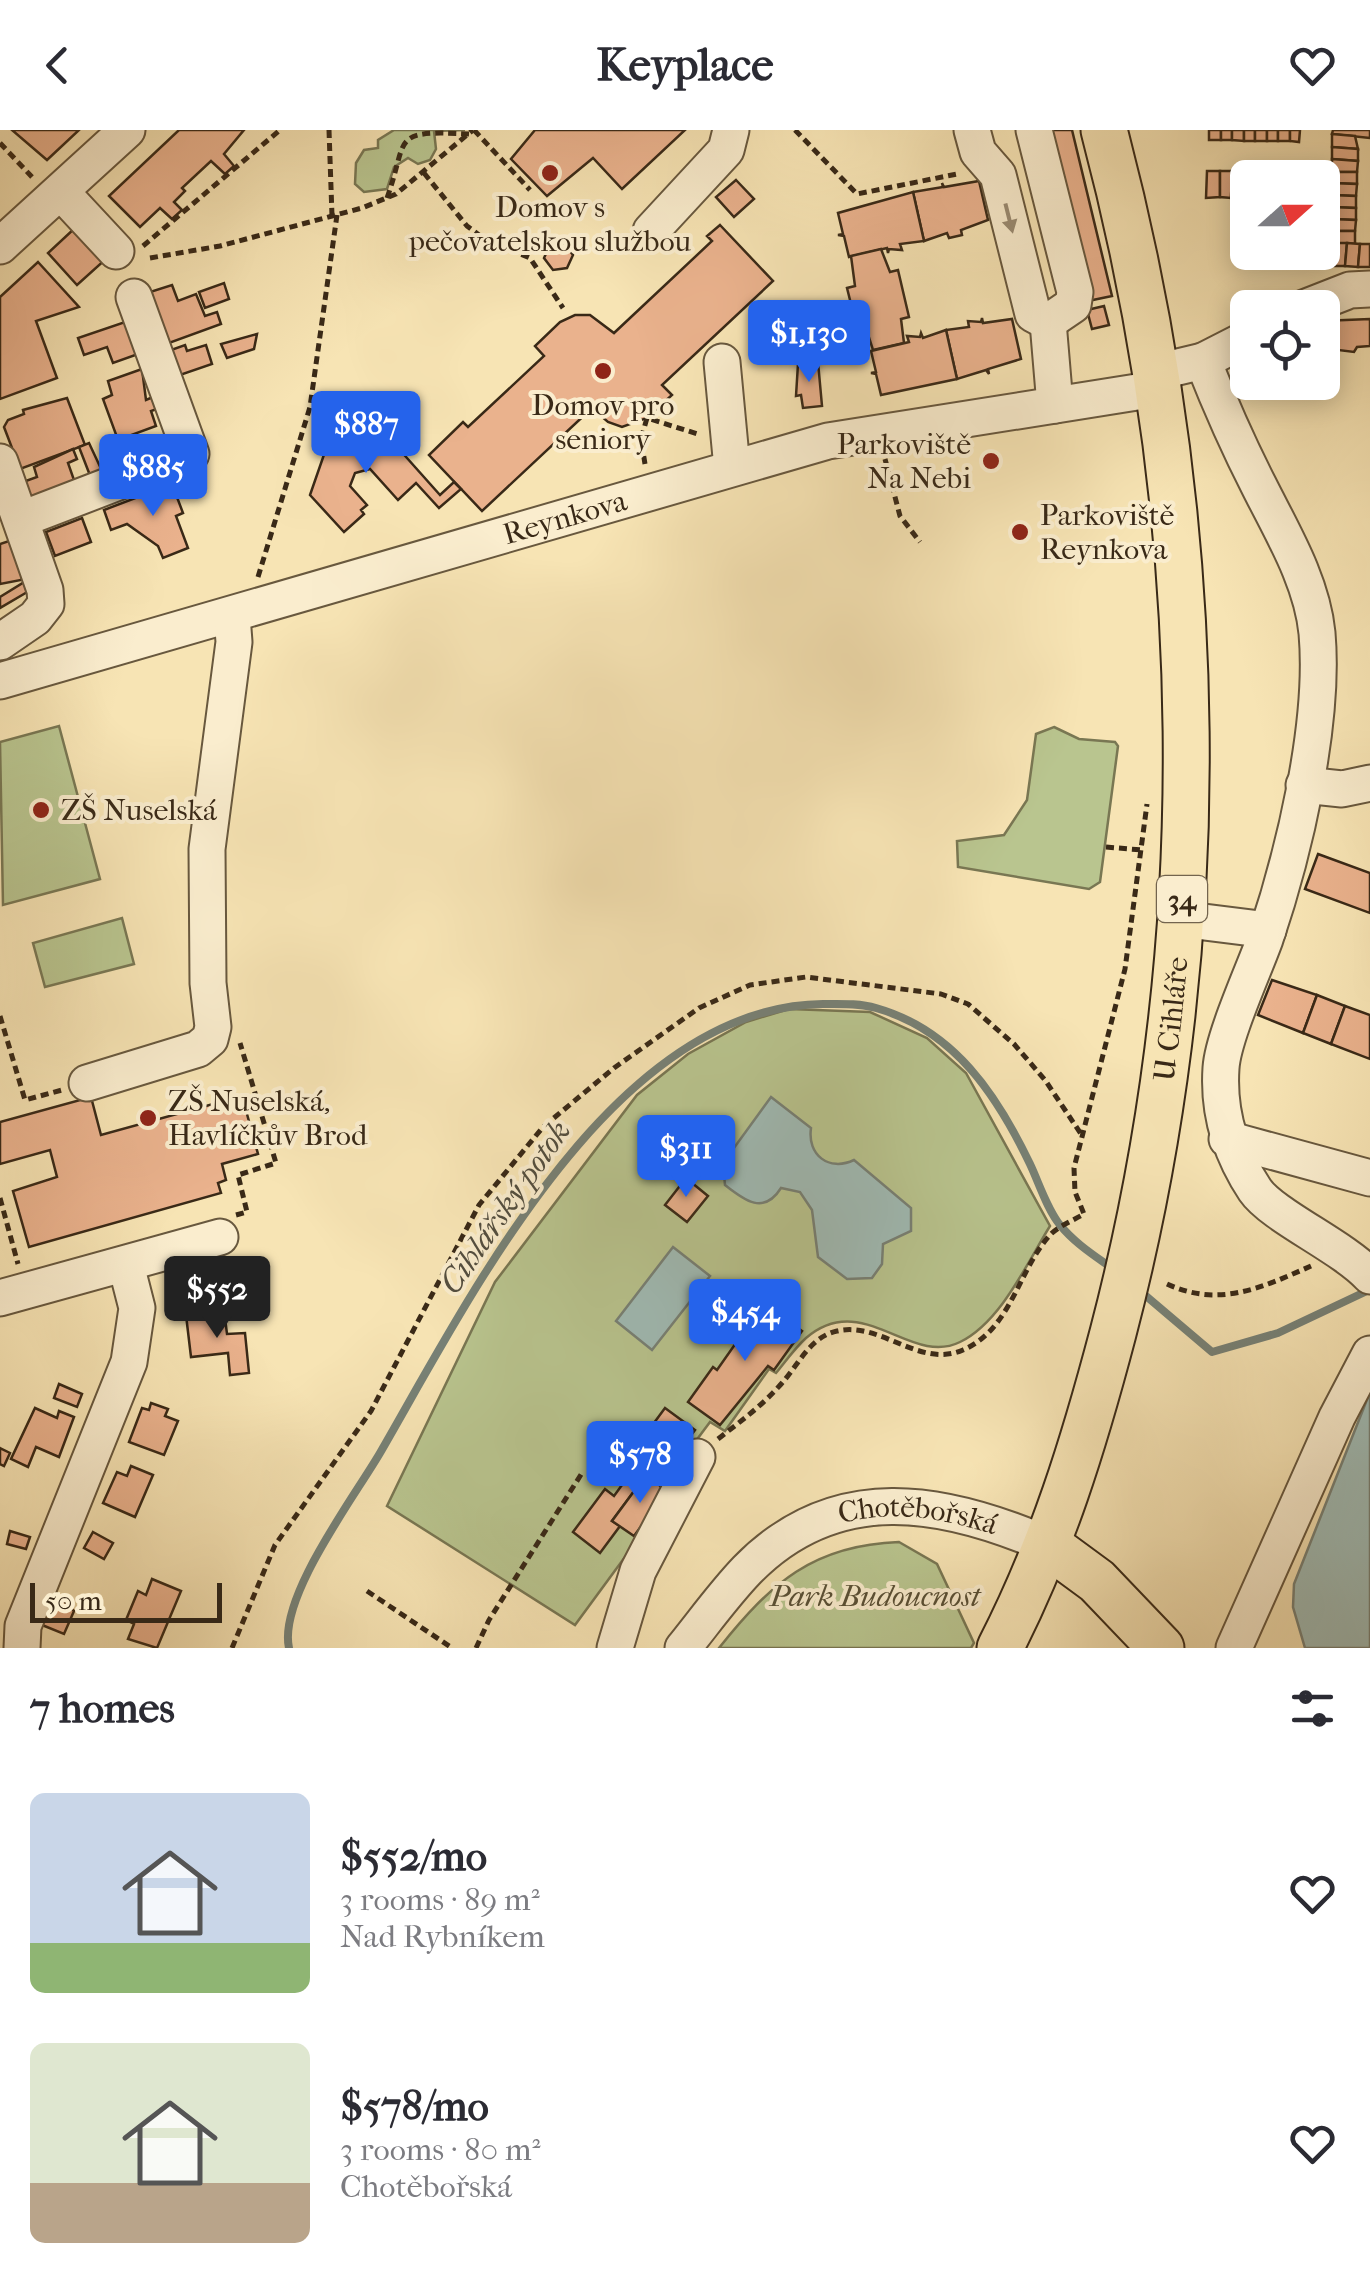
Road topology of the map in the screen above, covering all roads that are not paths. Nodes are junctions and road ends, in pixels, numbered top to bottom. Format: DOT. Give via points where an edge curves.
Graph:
graph roads {
  1 [pos="126,130"];
  2 [pos="731,130"];
  3 [pos="972,130"];
  4 [pos="1034,130"];
  5 [pos="1104,130"];
  6 [pos="57,196"];
  7 [pos="650,232"];
  8 [pos="4,233"];
  9 [pos="128,245"];
  10 [pos="1370,289"];
  11 [pos="1340,294"];
  12 [pos="134,297"];
  13 [pos="1048,322"];
  14 [pos="1230,347"];
  15 [pos="1203,361"];
  16 [pos="722,362"];
  17 [pos="1147,382"];
  18 [pos="1056,404"];
  19 [pos="730,454"];
  20 [pos="0,462"];
  21 [pos="14,520"];
  22 [pos="246,610"];
  23 [pos="0,642"];
  24 [pos="0,681"];
  25 [pos="1370,783"];
  26 [pos="1304,784"];
  27 [pos="1180,919"];
  28 [pos="1268,930"];
  29 [pos="87,1082"];
  30 [pos="1227,1139"];
  31 [pos="1370,1178"];
  32 [pos="226,1226"];
  33 [pos="126,1264"];
  34 [pos="1370,1276"];
  35 [pos="5,1286"];
  36 [pos="1370,1354"];
  37 [pos="697,1457"];
  38 [pos="1048,1545"];
  39 [pos="15,1632"];
  40 [pos="615,1648"];
  41 [pos="683,1648"];
  42 [pos="1000,1648"];
  43 [pos="1161,1648"];
  44 [pos="1234,1648"];
  1 -- 6 [label="street"];
  2 -- 7 [label="street" via="726,150"];
  3 -- 13 [label="street, one-way" via="978,152 998,176 1033,314"];
  4 -- 13 [label="street" via="1075,292 1072,304"];
  5 -- 17 [label="main road, U Cihláře / 34"];
  6 -- 8 [label="street"];
  6 -- 9 [label="street"];
  10 -- 11 [label="street"];
  12 -- 21 [label="street" via="192,454"];
  13 -- 18 [label="street"];
  14 -- 15 [label="street, Reynkova"];
  15 -- 17 [label="street, Reynkova"];
  15 -- 26 [label="street" via="1314,612 1318,681"];
  16 -- 19 [label="street"];
  17 -- 18 [label="street, Reynkova"];
  17 -- 27 [label="main road, U Cihláře / 34" via="1182,604 1187,771"];
  18 -- 19 [label="street, Reynkova"];
  19 -- 22 [label="street, Reynkova"];
  20 -- 21 [label="street"];
  21 -- 23 [label="street" via="46,604"];
  22 -- 24 [label="street, Reynkova"];
  22 -- 29 [label="street" via="234,642 207,849 210,1038 198,1049"];
  25 -- 26 [label="street" via="1342,790"];
  26 -- 28 [label="street"];
  27 -- 28 [label="street"];
  27 -- 38 [label="main road, U Cihláře / 34" via="1137,1232 1098,1390"];
  28 -- 30 [label="street" via="1221,1066"];
  30 -- 31 [label="street"];
  30 -- 34 [label="street" via="1257,1194"];
  32 -- 33 [label="street"];
  33 -- 35 [label="street"];
  33 -- 39 [label="street" via="137,1308 129,1362"];
  36 -- 44 [label="street"];
  37 -- 40 [label="street" via="638,1572"];
  38 -- 41 [label="street, Chotěbořská" via="984,1518 926,1506 848,1514 790,1537 758,1560"];
  38 -- 42 [label="main road, U Cihláře / 34"];
  38 -- 43 [label="main road, Chotěbořská" via="1097,1581"];
}
